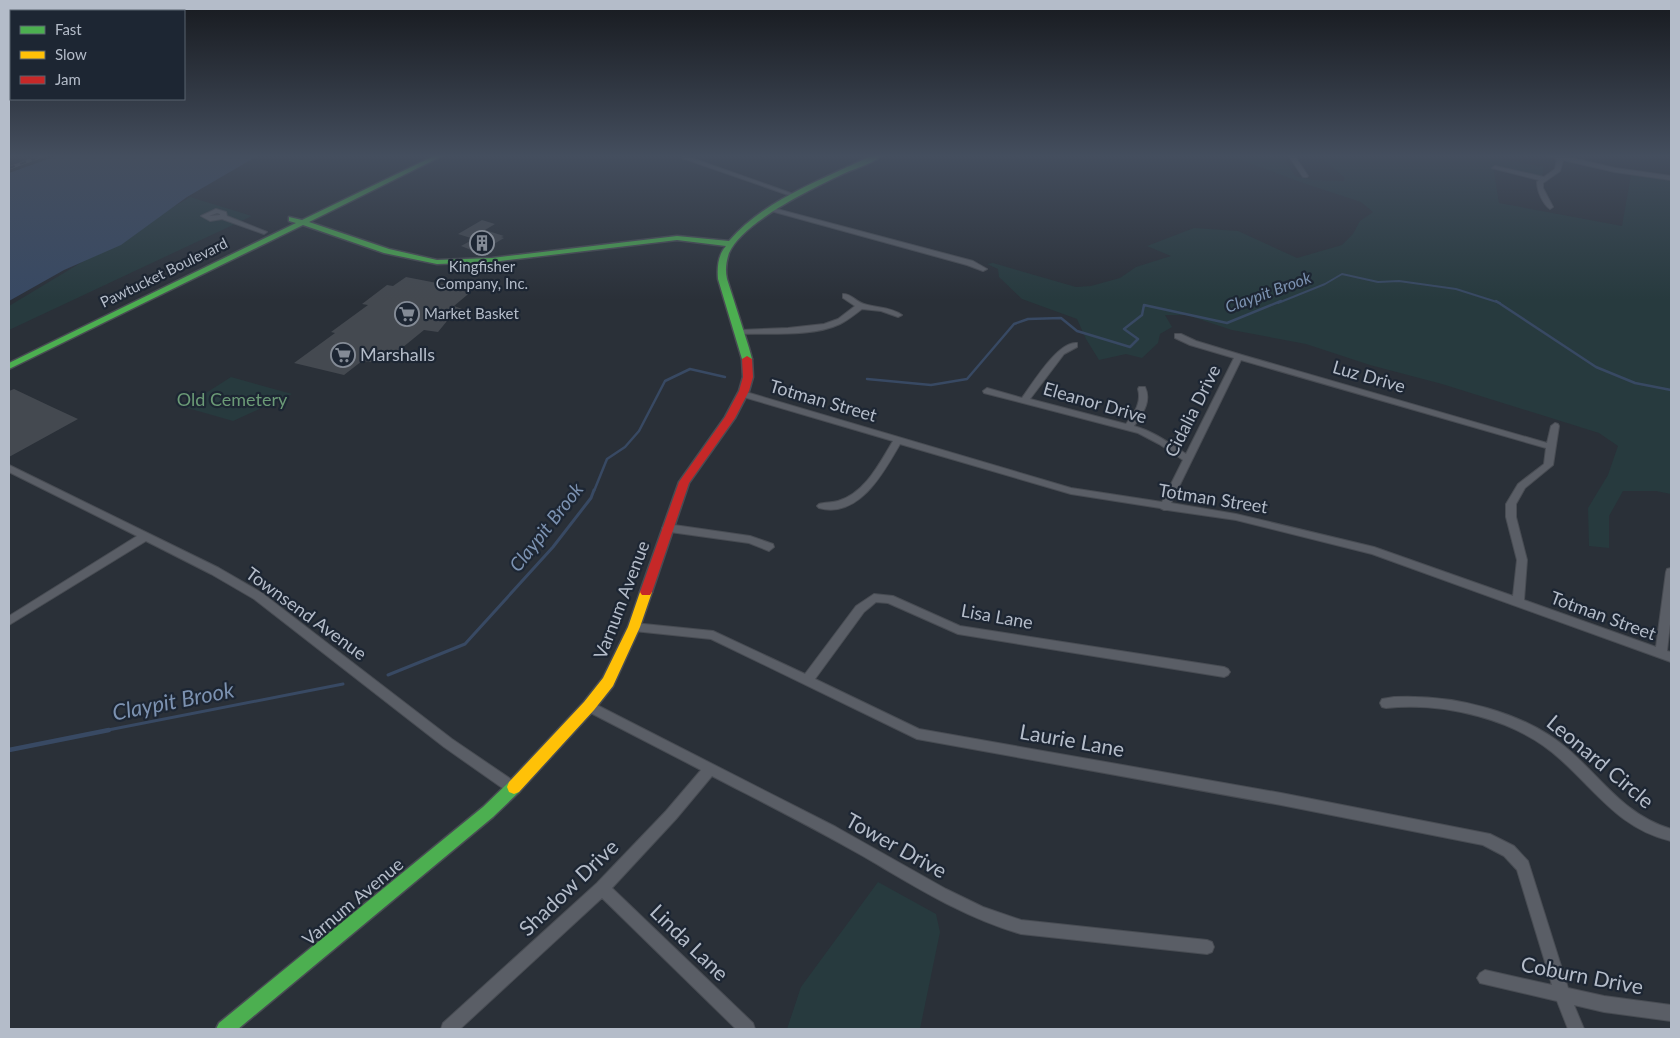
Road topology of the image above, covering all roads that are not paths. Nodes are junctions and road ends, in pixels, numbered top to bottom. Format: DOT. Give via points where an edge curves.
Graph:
graph roads {
  1 [pos="330,203"];
  2 [pos="334,203"];
  3 [pos="784,203"];
  4 [pos="1548,203"];
  5 [pos="1550,207"];
  6 [pos="773,210"];
  7 [pos="223,217"];
  8 [pos="297,220"];
  9 [pos="264,232"];
  10 [pos="731,244"];
  11 [pos="983,269"];
  12 [pos="846,296"];
  13 [pos="860,306"];
  14 [pos="898,315"];
  15 [pos="740,332"];
  16 [pos="1178,336"];
  17 [pos="1074,344"];
  18 [pos="9,356"];
  19 [pos="1239,357"];
  20 [pos="9,366"];
  21 [pos="1142,389"];
  22 [pos="987,391"];
  23 [pos="743,394"];
  24 [pos="1024,400"];
  25 [pos="1555,426"];
  26 [pos="1130,427"];
  27 [pos="898,440"];
  28 [pos="1552,446"];
  29 [pos="1187,459"];
  30 [pos="9,468"];
  31 [pos="822,506"];
  32 [pos="1164,507"];
  33 [pos="667,528"];
  34 [pos="144,536"];
  35 [pos="769,547"];
  36 [pos="1671,572"];
  37 [pos="1518,602"];
  38 [pos="9,621"];
  39 [pos="634,628"];
  40 [pos="1666,656"];
  41 [pos="1224,672"];
  42 [pos="807,681"];
  43 [pos="1386,703"];
  44 [pos="590,706"];
  45 [pos="710,769"];
  46 [pos="513,788"];
  47 [pos="1671,835"];
  48 [pos="602,888"];
  49 [pos="1207,947"];
  50 [pos="1485,978"];
  51 [pos="1563,995"];
  52 [pos="1671,1013"];
  53 [pos="455,1027"];
  54 [pos="225,1029"];
  55 [pos="747,1029"];
  56 [pos="1576,1029"];
  1 -- 8 [label="main road, Pawtucket Boulevard"];
  2 -- 8 [label="main road, Pawtucket Boulevard"];
  3 -- 6 [label="main road, Varnum Avenue"];
  4 -- 5 [label="street"];
  6 -- 10 [label="main road, Varnum Avenue" via="750,225"];
  6 -- 11 [label="street"];
  7 -- 9 [label="street"];
  8 -- 9 [label="main road, Pawtucket Boulevard"];
  8 -- 10 [label="main road" via="401,254 434,261 492,260 677,238"];
  8 -- 20 [label="main road, Pawtucket Boulevard"];
  9 -- 18 [label="main road, Pawtucket Boulevard"];
  10 -- 15 [label="main road, Varnum Avenue" via="723,256 721,268"];
  12 -- 13 [label="street"];
  13 -- 14 [label="street"];
  13 -- 15 [label="street" via="834,324 825,326"];
  15 -- 23 [label="main road, Varnum Avenue" via="749,368"];
  16 -- 19 [label="street, Luz Drive"];
  17 -- 24 [label="street" via="1061,352"];
  19 -- 28 [label="street, Luz Drive"];
  19 -- 29 [label="street, Cidalia Drive"];
  21 -- 26 [label="street" via="1144,403"];
  22 -- 24 [label="street, Eleanor Drive"];
  23 -- 27 [label="street, Totman Street"];
  23 -- 33 [label="main road, Varnum Avenue" via="687,476"];
  24 -- 26 [label="street, Eleanor Drive"];
  25 -- 28 [label="street"];
  26 -- 29 [label="street, Eleanor Drive" via="1162,442"];
  27 -- 31 [label="street" via="884,464 857,496 840,504"];
  27 -- 32 [label="street, Totman Street" via="1071,491"];
  28 -- 37 [label="street" via="1546,468 1521,486 1511,504 1511,517 1522,560"];
  29 -- 32 [label="street, Cidalia Drive"];
  30 -- 34 [label="street, Townsend Avenue"];
  32 -- 37 [label="street, Totman Street" via="1236,517 1335,540"];
  33 -- 35 [label="street" via="750,540"];
  33 -- 39 [label="main road, Varnum Avenue"];
  34 -- 38 [label="street"];
  34 -- 46 [label="street, Townsend Avenue" via="258,596 448,743"];
  36 -- 40 [label="street"];
  37 -- 40 [label="street, Totman Street"];
  39 -- 42 [label="street, Laurie Lane" via="714,635"];
  39 -- 44 [label="main road, Varnum Avenue" via="608,682"];
  41 -- 42 [label="street, Lisa Lane" via="958,630 889,599 874,598 860,609"];
  42 -- 51 [label="street, Laurie Lane" via="917,734 1485,839 1509,851 1523,866"];
  43 -- 47 [label="street, Leonard Circle" via="1422,702 1482,712 1521,725 1556,747 1626,815"];
  44 -- 45 [label="street, Tower Drive"];
  44 -- 46 [label="main road, Varnum Avenue"];
  45 -- 48 [label="street, Shadow Drive"];
  45 -- 49 [label="street, Tower Drive" via="1001,923"];
  46 -- 54 [label="main road, Varnum Avenue" via="459,837"];
  48 -- 53 [label="street, Shadow Drive"];
  48 -- 55 [label="street, Linda Lane"];
  50 -- 51 [label="street, Coburn Drive"];
  51 -- 52 [label="street, Coburn Drive"];
  51 -- 56 [label="street"];
}
